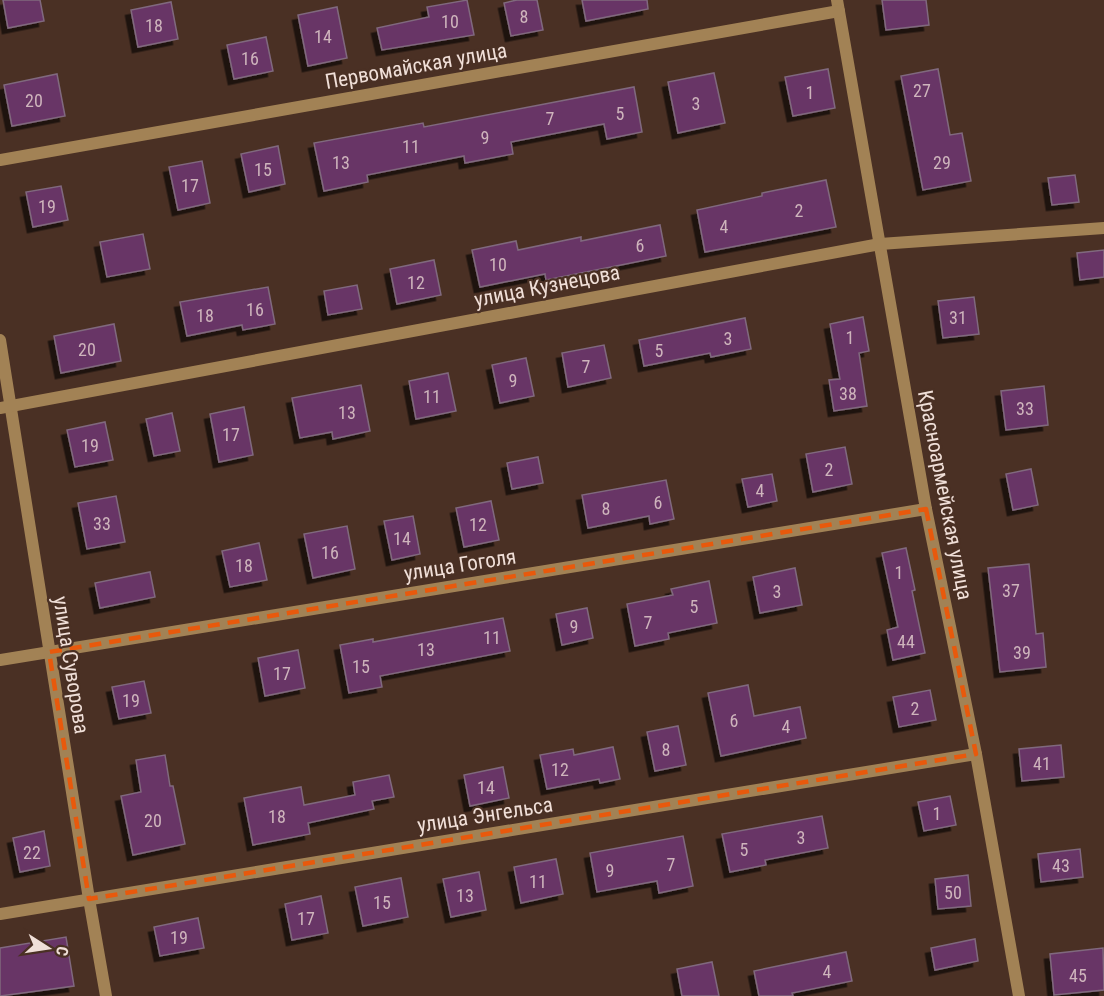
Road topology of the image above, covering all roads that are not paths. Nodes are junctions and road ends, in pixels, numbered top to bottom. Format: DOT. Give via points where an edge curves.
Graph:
graph roads {
  1 [pos="838,6"];
  2 [pos="0,160"];
  3 [pos="1104,228"];
  4 [pos="880,244"];
  5 [pos="0,340"];
  6 [pos="5,407"];
  7 [pos="926,508"];
  8 [pos="49,652"];
  9 [pos="0,660"];
  10 [pos="976,754"];
  11 [pos="88,899"];
  12 [pos="0,914"];
  13 [pos="106,996"];
  14 [pos="1019,996"];
  1 -- 2 [label="street, Первомайская улица"];
  1 -- 4 [label="street, Красноармейская улица"];
  3 -- 4 [label="street, улица Кузнецова"];
  4 -- 6 [label="street, улица Кузнецова"];
  4 -- 7 [label="street, Красноармейская улица"];
  5 -- 6 [label="street, улица Суворова"];
  6 -- 8 [label="street, улица Суворова"];
  7 -- 8 [label="street, улица Гоголя"];
  7 -- 10 [label="street, Красноармейская улица"];
  8 -- 9 [label="street, улица Гоголя"];
  8 -- 11 [label="street, улица Суворова"];
  10 -- 11 [label="street, улица Энгельса"];
  10 -- 14 [label="street, Красноармейская улица"];
  11 -- 12 [label="street, улица Энгельса"];
  11 -- 13 [label="street, улица Суворова"];
}
